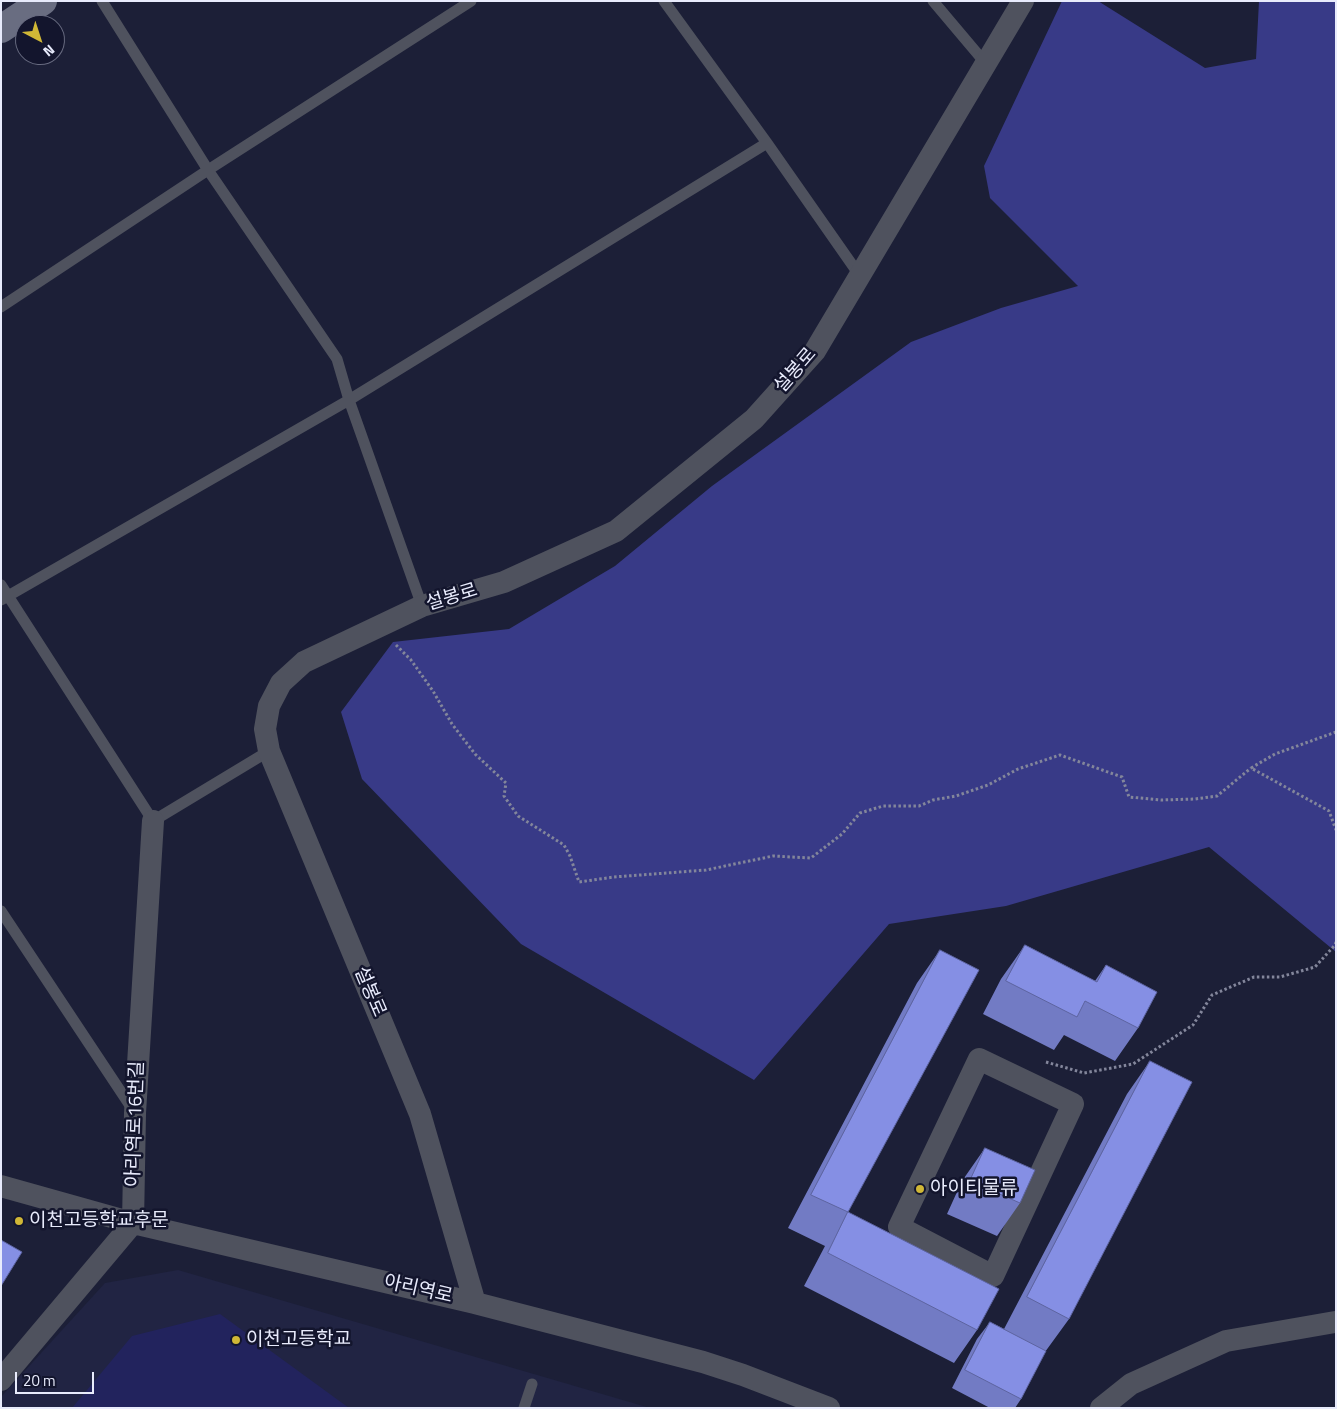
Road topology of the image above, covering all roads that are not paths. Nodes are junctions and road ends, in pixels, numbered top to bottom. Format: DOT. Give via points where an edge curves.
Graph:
graph roads {
  1 [pos="43,1"];
  2 [pos="102,1"];
  3 [pos="471,1"];
  4 [pos="664,1"];
  5 [pos="933,1"];
  6 [pos="1023,1"];
  7 [pos="1,29"];
  8 [pos="987,65"];
  9 [pos="767,143"];
  10 [pos="208,170"];
  11 [pos="860,276"];
  12 [pos="1,307"];
  13 [pos="349,400"];
  14 [pos="1,585"];
  15 [pos="5,598"];
  16 [pos="422,606"];
  17 [pos="269,750"];
  18 [pos="153,821"];
  19 [pos="1,912"];
  20 [pos="1073,1104"];
  21 [pos="135,1113"];
  22 [pos="1,1186"];
  23 [pos="133,1224"];
  24 [pos="475,1303"];
  25 [pos="1335,1322"];
  26 [pos="1,1380"];
  27 [pos="532,1384"];
  28 [pos="524,1408"];
  29 [pos="830,1408"];
  30 [pos="1101,1408"];
  1 -- 7 [label="street"];
  2 -- 10 [label="lane"];
  3 -- 10 [label="lane"];
  4 -- 9 [label="lane"];
  5 -- 8 [label="lane"];
  6 -- 8 [label="street, 설봉로"];
  8 -- 11 [label="street, 설봉로"];
  9 -- 11 [label="lane"];
  9 -- 13 [label="lane"];
  10 -- 12 [label="lane"];
  10 -- 13 [label="lane" via="337,359"];
  11 -- 16 [label="street, 설봉로" via="816,351 754,420 616,532 504,582"];
  13 -- 15 [label="lane"];
  13 -- 16 [label="lane"];
  14 -- 15 [label="lane"];
  15 -- 18 [label="lane"];
  16 -- 17 [label="street, 설봉로" via="304,662 281,683 269,706 265,729"];
  17 -- 18 [label="lane"];
  17 -- 24 [label="street, 설봉로" via="420,1114"];
  18 -- 21 [label="street, 아리역로16번길"];
  19 -- 21 [label="lane"];
  20 -- 20 [label="street" via="993,1276 899,1226 979,1059"];
  21 -- 23 [label="street, 아리역로16번길"];
  22 -- 23 [label="street, 아리역로"];
  23 -- 24 [label="street, 아리역로"];
  23 -- 26 [label="street"];
  24 -- 29 [label="street, 아리역로" via="703,1362"];
  25 -- 30 [label="street" via="1226,1341 1131,1384"];
  27 -- 28 [label="lane"];
}
